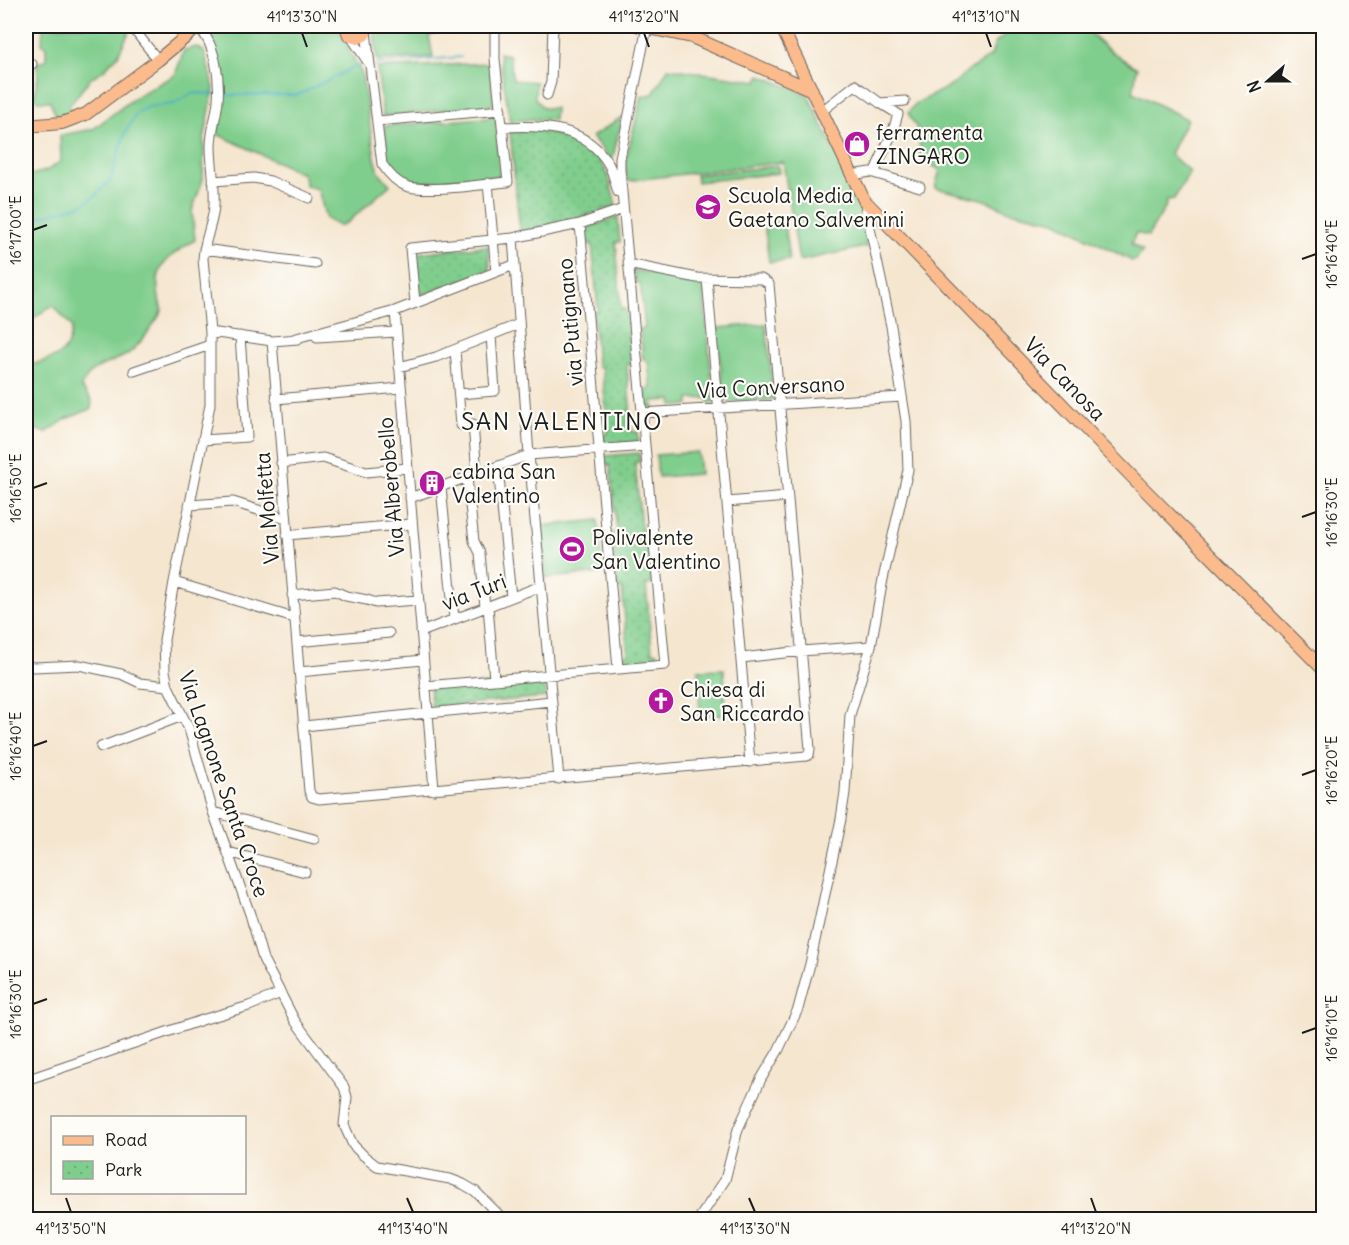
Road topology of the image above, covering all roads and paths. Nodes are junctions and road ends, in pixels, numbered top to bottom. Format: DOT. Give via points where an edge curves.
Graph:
graph roads {
  1 [pos="131,26"];
  2 [pos="198,26"];
  3 [pos="495,26"];
  4 [pos="553,26"];
  5 [pos="643,26"];
  6 [pos="781,26"];
  7 [pos="347,28"];
  8 [pos="366,29"];
  9 [pos="158,60"];
  10 [pos="370,66"];
  11 [pos="812,90"];
  12 [pos="547,95"];
  13 [pos="905,101"];
  14 [pos="880,103"];
  15 [pos="501,110"];
  16 [pos="822,111"];
  17 [pos="377,121"];
  18 [pos="26,126"];
  19 [pos="503,128"];
  20 [pos="874,173"];
  21 [pos="852,175"];
  22 [pos="213,181"];
  23 [pos="488,183"];
  24 [pos="920,187"];
  25 [pos="309,198"];
  26 [pos="864,200"];
  27 [pos="623,209"];
  28 [pos="580,224"];
  29 [pos="513,238"];
  30 [pos="493,240"];
  31 [pos="204,249"];
  32 [pos="315,264"];
  33 [pos="628,264"];
  34 [pos="514,265"];
  35 [pos="496,272"];
  36 [pos="707,279"];
  37 [pos="415,303"];
  38 [pos="394,311"];
  39 [pos="519,324"];
  40 [pos="210,332"];
  41 [pos="396,332"];
  42 [pos="240,336"];
  43 [pos="491,336"];
  44 [pos="293,339"];
  45 [pos="272,341"];
  46 [pos="210,345"];
  47 [pos="455,350"];
  48 [pos="399,368"];
  49 [pos="134,371"];
  50 [pos="400,387"];
  51 [pos="459,394"];
  52 [pos="902,397"];
  53 [pos="276,399"];
  54 [pos="780,405"];
  55 [pos="719,409"];
  56 [pos="642,413"];
  57 [pos="203,440"];
  58 [pos="645,447"];
  59 [pos="599,450"];
  60 [pos="529,455"];
  61 [pos="281,463"];
  62 [pos="498,466"];
  63 [pos="407,468"];
  64 [pos="477,474"];
  65 [pos="467,477"];
  66 [pos="441,487"];
  67 [pos="788,497"];
  68 [pos="410,498"];
  69 [pos="727,502"];
  70 [pos="189,505"];
  71 [pos="286,519"];
  72 [pos="412,524"];
  73 [pos="287,535"];
  74 [pos="174,582"];
  75 [pos="541,585"];
  76 [pos="292,595"];
  77 [pos="511,597"];
  78 [pos="418,600"];
  79 [pos="487,606"];
  80 [pos="294,618"];
  81 [pos="454,619"];
  82 [pos="421,632"];
  83 [pos="388,633"];
  84 [pos="297,642"];
  85 [pos="871,646"];
  86 [pos="801,651"];
  87 [pos="741,658"];
  88 [pos="423,660"];
  89 [pos="26,666"];
  90 [pos="618,669"];
  91 [pos="1323,670"];
  92 [pos="299,672"];
  93 [pos="549,674"];
  94 [pos="494,679"];
  95 [pos="168,686"];
  96 [pos="425,686"];
  97 [pos="552,700"];
  98 [pos="428,712"];
  99 [pos="182,716"];
  100 [pos="304,726"];
  101 [pos="101,747"];
  102 [pos="750,762"];
  103 [pos="559,779"];
  104 [pos="434,790"];
  105 [pos="213,812"];
  106 [pos="314,839"];
  107 [pos="228,852"];
  108 [pos="305,872"];
  109 [pos="281,993"];
  110 [pos="26,1080"];
  111 [pos="504,1220"];
  112 [pos="698,1220"];
  1 -- 9 [label="street"];
  2 -- 9 [label="main road"];
  2 -- 22 [label="street, Via Lagnone Santa Croce" via="209,41 218,88 211,145"];
  3 -- 15 [label="street"];
  4 -- 12 [label="street"];
  5 -- 11 [label="main road" via="692,37"];
  5 -- 27 [label="street" via="620,158"];
  6 -- 11 [label="main road, Via Canosa"];
  7 -- 8 [label="main road" via="361,37"];
  7 -- 10 [label="street"];
  8 -- 10 [label="street"];
  9 -- 18 [label="main road" via="78,119"];
  10 -- 17 [label="street"];
  11 -- 16 [label="main road, Via Canosa"];
  13 -- 14 [label="street"];
  14 -- 16 [label="street" via="855,86"];
  14 -- 20 [label="street" via="898,114"];
  15 -- 17 [label="street"];
  15 -- 19 [label="street"];
  16 -- 21 [label="main road, Via Canosa"];
  17 -- 23 [label="street" via="382,164 400,184 420,189"];
  19 -- 23 [label="street" via="508,182"];
  19 -- 27 [label="street" via="552,127 588,142 608,163"];
  20 -- 21 [label="street"];
  20 -- 24 [label="street"];
  21 -- 26 [label="main road, Via Canosa"];
  22 -- 25 [label="street" via="254,178"];
  22 -- 31 [label="street, Via Lagnone Santa Croce" via="213,214"];
  23 -- 30 [label="street"];
  26 -- 52 [label="street"];
  26 -- 91 [label="main road, Via Canosa"];
  27 -- 28 [label="street"];
  27 -- 33 [label="street"];
  28 -- 29 [label="street"];
  28 -- 59 [label="street, via Putignano"];
  29 -- 30 [label="street"];
  29 -- 34 [label="street"];
  30 -- 35 [label="street"];
  30 -- 37 [label="street" via="410,248"];
  31 -- 32 [label="street"];
  31 -- 40 [label="street, Via Lagnone Santa Croce"];
  33 -- 36 [label="street"];
  33 -- 56 [label="street"];
  34 -- 35 [label="street"];
  34 -- 39 [label="street"];
  35 -- 37 [label="street"];
  36 -- 54 [label="street" via="761,279 769,284"];
  36 -- 55 [label="street"];
  37 -- 38 [label="street"];
  38 -- 41 [label="street, Via Alberobello"];
  38 -- 44 [label="street"];
  39 -- 43 [label="street"];
  39 -- 60 [label="street"];
  40 -- 42 [label="street"];
  40 -- 46 [label="street, Via Lagnone Santa Croce"];
  41 -- 44 [label="street"];
  41 -- 48 [label="street, Via Alberobello"];
  42 -- 45 [label="street"];
  42 -- 57 [label="street" via="247,436"];
  43 -- 47 [label="street"];
  43 -- 51 [label="street" via="495,391"];
  44 -- 45 [label="street"];
  45 -- 53 [label="street, Via Molfetta"];
  46 -- 49 [label="street"];
  46 -- 57 [label="street, Via Lagnone Santa Croce" via="210,405"];
  47 -- 48 [label="street"];
  47 -- 51 [label="street"];
  48 -- 50 [label="street, Via Alberobello"];
  50 -- 53 [label="street"];
  50 -- 63 [label="street, Via Alberobello"];
  51 -- 64 [label="street" via="461,425 473,424"];
  52 -- 54 [label="street, Via Conversano"];
  52 -- 85 [label="street" via="909,470"];
  53 -- 61 [label="street, Via Molfetta"];
  54 -- 55 [label="street, Via Conversano"];
  54 -- 67 [label="street"];
  55 -- 56 [label="street, Via Conversano"];
  55 -- 69 [label="street"];
  56 -- 58 [label="street"];
  57 -- 70 [label="street, Via Lagnone Santa Croce"];
  58 -- 59 [label="street"];
  58 -- 90 [label="street" via="665,665"];
  59 -- 60 [label="street"];
  59 -- 90 [label="street, via Putignano"];
  60 -- 62 [label="street"];
  60 -- 75 [label="street"];
  61 -- 63 [label="street" via="323,458 366,472"];
  61 -- 71 [label="street, Via Molfetta"];
  62 -- 64 [label="street"];
  62 -- 77 [label="street"];
  63 -- 68 [label="street, Via Alberobello"];
  64 -- 65 [label="street"];
  65 -- 66 [label="street"];
  65 -- 79 [label="street"];
  66 -- 68 [label="street"];
  66 -- 81 [label="street"];
  67 -- 69 [label="street"];
  67 -- 86 [label="street"];
  68 -- 72 [label="street, Via Alberobello"];
  69 -- 87 [label="street"];
  70 -- 71 [label="street" via="233,502"];
  70 -- 74 [label="street, Via Lagnone Santa Croce"];
  71 -- 73 [label="street, Via Molfetta"];
  72 -- 73 [label="street"];
  72 -- 78 [label="street, Via Alberobello"];
  73 -- 76 [label="street, Via Molfetta"];
  74 -- 80 [label="street"];
  74 -- 95 [label="street, Via Lagnone Santa Croce" via="164,640"];
  75 -- 77 [label="street, via Turi"];
  75 -- 93 [label="street"];
  76 -- 78 [label="street" via="335,591 376,603"];
  76 -- 80 [label="street, Via Molfetta"];
  77 -- 79 [label="street, via Turi"];
  78 -- 82 [label="street, Via Alberobello"];
  79 -- 81 [label="street, via Turi"];
  79 -- 94 [label="street"];
  80 -- 84 [label="street, Via Molfetta"];
  81 -- 82 [label="street, via Turi"];
  82 -- 88 [label="street, Via Alberobello"];
  83 -- 84 [label="street"];
  84 -- 92 [label="street, Via Molfetta"];
  85 -- 86 [label="street"];
  85 -- 112 [label="street" via="850,715 841,819 798,1009 738,1129 725,1180"];
  86 -- 87 [label="street"];
  86 -- 102 [label="street" via="809,755"];
  87 -- 102 [label="street"];
  88 -- 92 [label="street"];
  88 -- 96 [label="street, Via Alberobello"];
  89 -- 95 [label="street" via="79,665 121,674 140,683"];
  90 -- 93 [label="street"];
  92 -- 100 [label="street, Via Molfetta"];
  93 -- 94 [label="street"];
  93 -- 97 [label="street"];
  94 -- 96 [label="street"];
  95 -- 99 [label="street, Via Lagnone Santa Croce"];
  96 -- 98 [label="street, Via Alberobello"];
  97 -- 98 [label="street"];
  97 -- 103 [label="street"];
  98 -- 100 [label="street"];
  98 -- 104 [label="street, Via Alberobello"];
  99 -- 101 [label="street"];
  99 -- 105 [label="street, Via Lagnone Santa Croce"];
  100 -- 104 [label="street, Via Molfetta" via="312,797"];
  102 -- 103 [label="street"];
  103 -- 104 [label="street"];
  105 -- 106 [label="street"];
  105 -- 107 [label="street, Via Lagnone Santa Croce"];
  107 -- 108 [label="street"];
  107 -- 109 [label="street, Via Lagnone Santa Croce" via="263,959"];
  109 -- 110 [label="street"];
  109 -- 111 [label="street, Via Lagnone Santa Croce" via="305,1037 344,1087 344,1125 358,1151 377,1166 462,1184 475,1191"];
}
